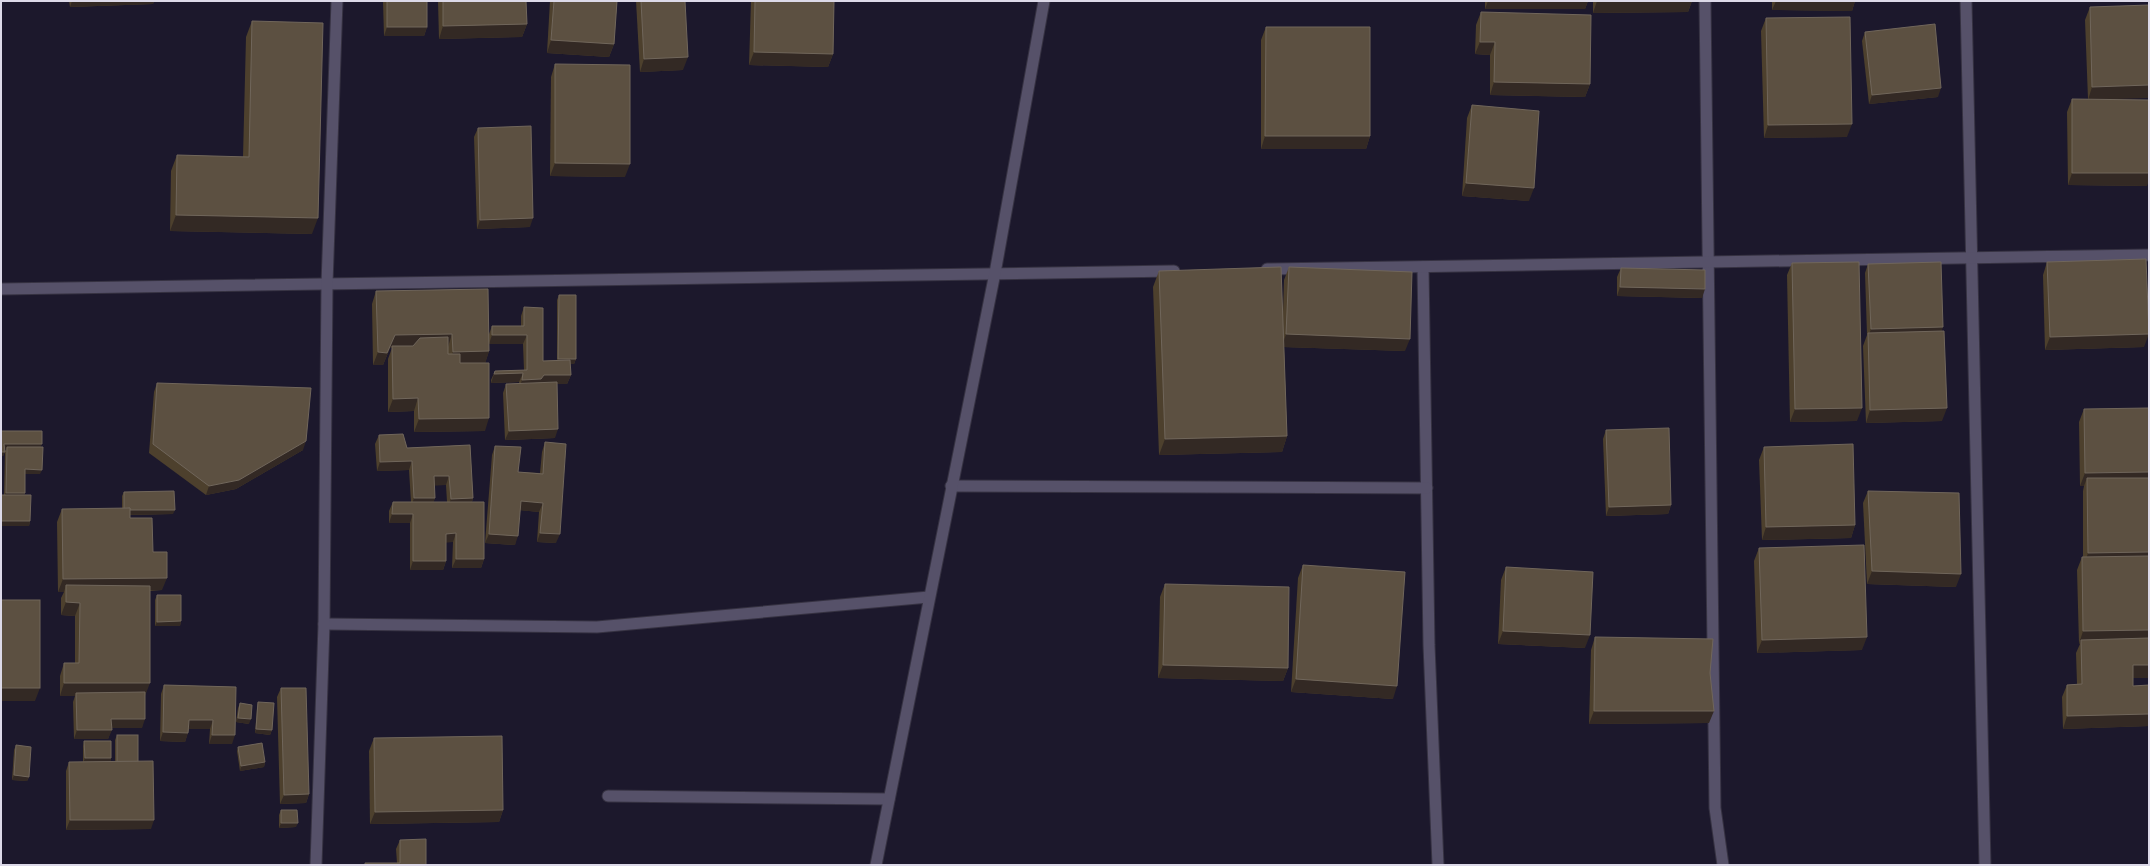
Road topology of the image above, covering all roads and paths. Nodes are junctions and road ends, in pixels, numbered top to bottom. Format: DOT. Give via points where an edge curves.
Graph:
graph roads {
  1 [pos="336,1"];
  2 [pos="1044,1"];
  3 [pos="1705,1"];
  4 [pos="1966,1"];
  5 [pos="2149,255"];
  6 [pos="1972,258"];
  7 [pos="1710,262"];
  8 [pos="1423,267"];
  9 [pos="1257,269"];
  10 [pos="1185,270"];
  11 [pos="995,273"];
  12 [pos="328,284"];
  13 [pos="1,289"];
  14 [pos="951,486"];
  15 [pos="1427,488"];
  16 [pos="929,597"];
  17 [pos="324,624"];
  18 [pos="608,796"];
  19 [pos="889,799"];
  20 [pos="316,865"];
  21 [pos="876,865"];
  22 [pos="1438,865"];
  23 [pos="1723,865"];
  24 [pos="1986,865"];
  1 -- 12 [label="street"];
  2 -- 11 [label="street"];
  3 -- 7 [label="street"];
  4 -- 6 [label="street"];
  5 -- 6 [label="street"];
  6 -- 7 [label="street"];
  6 -- 24 [label="street"];
  7 -- 8 [label="street"];
  7 -- 23 [label="street" via="1715,808"];
  8 -- 9 [label="street"];
  8 -- 15 [label="street"];
  10 -- 11 [label="street"];
  11 -- 12 [label="street"];
  11 -- 14 [label="street"];
  12 -- 13 [label="street"];
  12 -- 17 [label="street"];
  14 -- 15 [label="street"];
  14 -- 16 [label="street"];
  15 -- 22 [label="street" via="1429,645"];
  16 -- 17 [label="street" via="597,627"];
  16 -- 19 [label="street"];
  17 -- 20 [label="street"];
  18 -- 19 [label="street"];
  19 -- 21 [label="street"];
}
